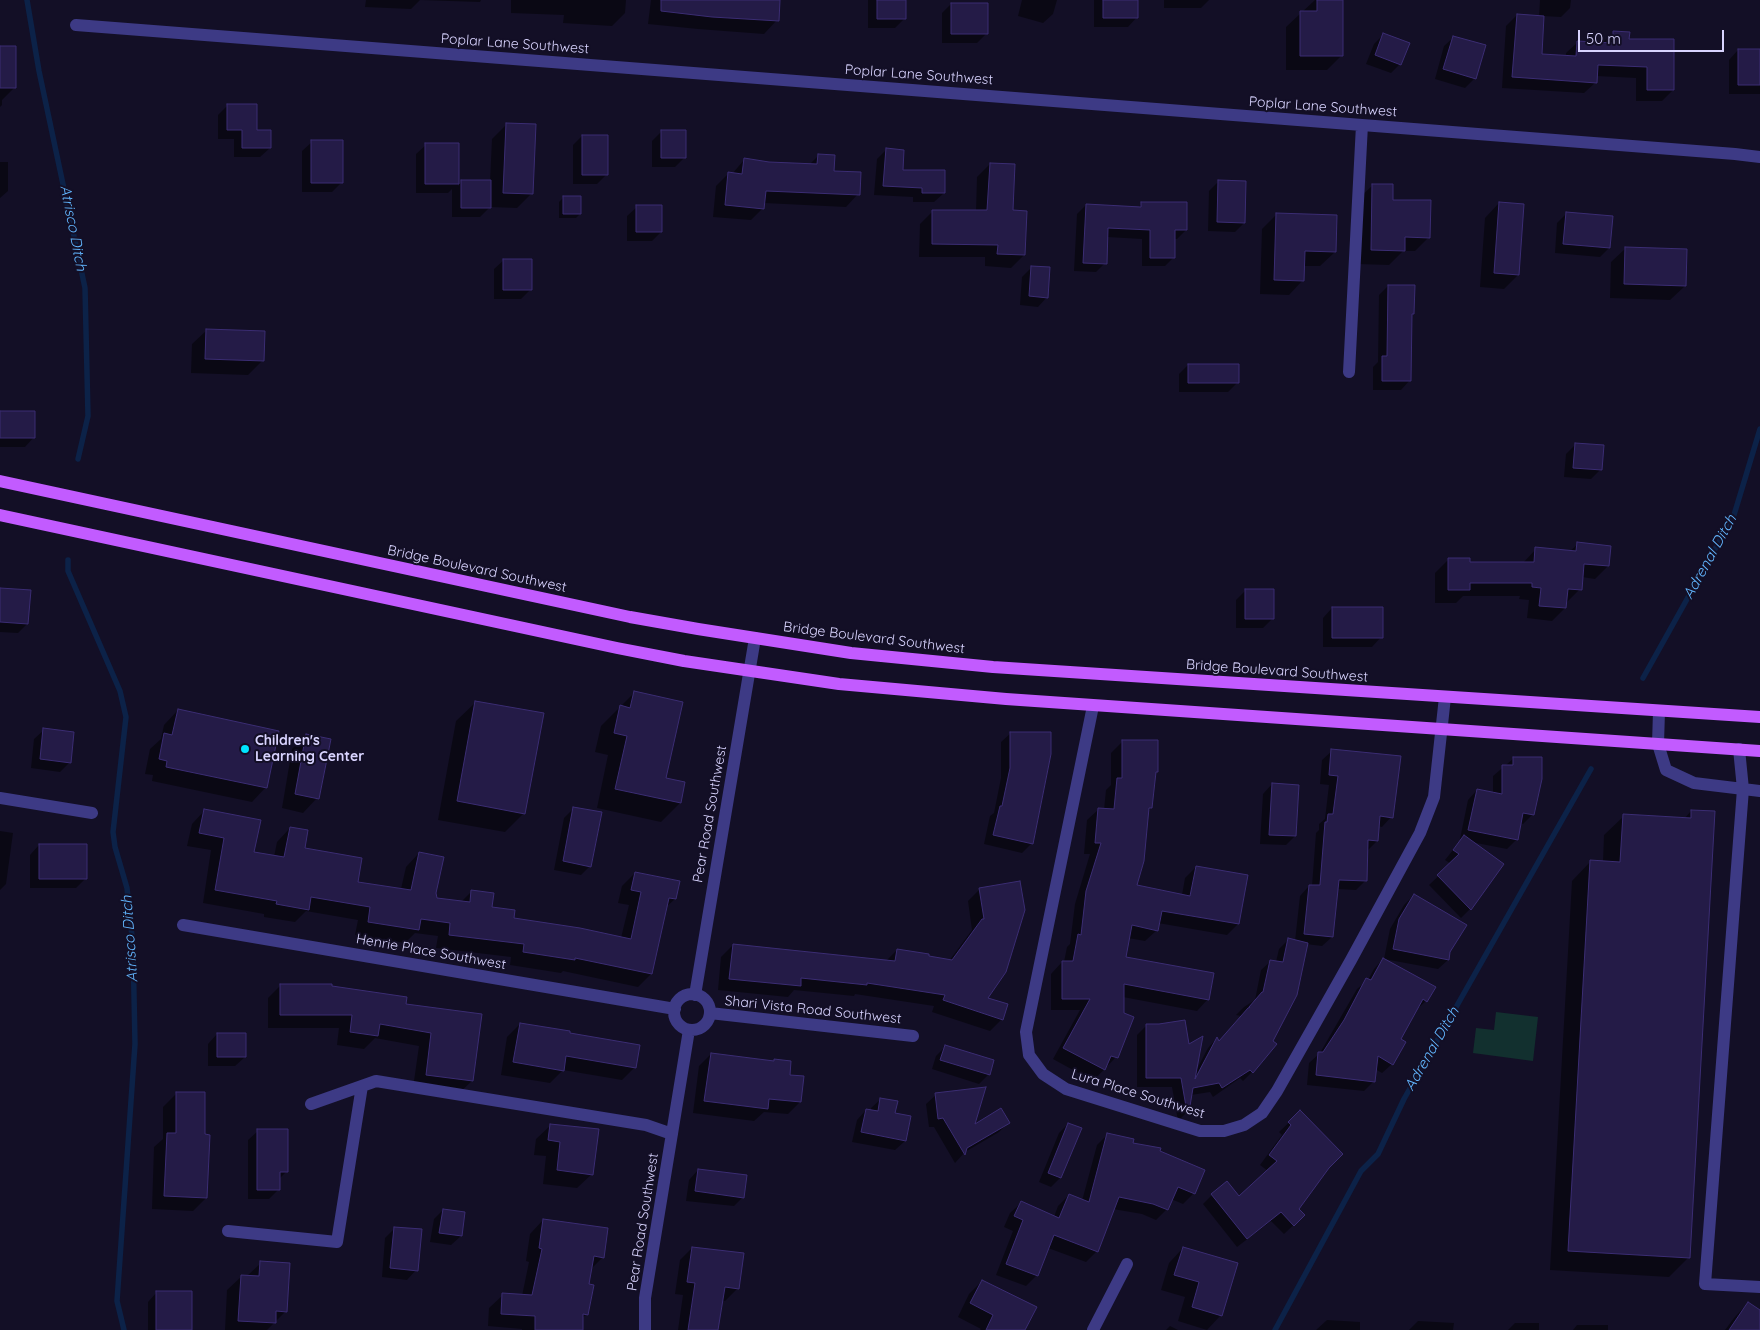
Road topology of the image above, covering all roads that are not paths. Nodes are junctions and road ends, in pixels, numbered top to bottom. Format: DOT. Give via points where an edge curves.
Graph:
graph roads {
  1 [pos="76,25"];
  2 [pos="1362,125"];
  3 [pos="1760,157"];
  4 [pos="1349,372"];
  5 [pos="0,481"];
  6 [pos="0,514"];
  7 [pos="755,638"];
  8 [pos="749,671"];
  9 [pos="1445,697"];
  10 [pos="1093,706"];
  11 [pos="1659,711"];
  12 [pos="1760,717"];
  13 [pos="1442,730"];
  14 [pos="1658,744"];
  15 [pos="1740,749"];
  16 [pos="1760,751"];
  17 [pos="1743,789"];
  18 [pos="1760,792"];
  19 [pos="0,798"];
  20 [pos="92,813"];
  21 [pos="183,925"];
  22 [pos="695,995"];
  23 [pos="675,1009"];
  24 [pos="710,1013"];
  25 [pos="689,1030"];
  26 [pos="913,1036"];
  27 [pos="362,1086"];
  28 [pos="310,1104"];
  29 [pos="672,1134"];
  30 [pos="228,1231"];
  31 [pos="1127,1264"];
  32 [pos="1760,1287"];
  33 [pos="645,1330"];
  34 [pos="1093,1330"];
  1 -- 2 [label="street, Poplar Lane Southwest"];
  2 -- 3 [label="street, Poplar Lane Southwest"];
  2 -- 4 [label="street"];
  5 -- 7 [label="main road, Bridge Boulevard Southwest" via="576,606"];
  6 -- 8 [label="main road" via="554,635"];
  7 -- 8 [label="street, Pear Road Southwest"];
  7 -- 9 [label="main road, Bridge Boulevard Southwest" via="851,653 993,667"];
  8 -- 10 [label="main road" via="923,693"];
  8 -- 22 [label="street, Pear Road Southwest"];
  9 -- 11 [label="main road, Bridge Boulevard Southwest"];
  9 -- 13 [label="street, Lura Place Southwest"];
  10 -- 13 [label="main road"];
  10 -- 13 [label="street, Lura Place Southwest" via="1026,1032 1029,1055 1043,1074 1066,1089 1200,1131 1224,1131 1244,1124 1262,1113 1277,1091 1352,960 1427,817 1437,780"];
  11 -- 12 [label="main road, Bridge Boulevard Southwest"];
  11 -- 14 [label="street"];
  13 -- 14 [label="main road"];
  14 -- 15 [label="main road"];
  14 -- 17 [label="street" via="1666,770 1694,782"];
  15 -- 16 [label="main road"];
  15 -- 17 [label="street"];
  17 -- 18 [label="street"];
  17 -- 32 [label="street" via="1705,1284"];
  19 -- 20 [label="street"];
  21 -- 23 [label="street, Henrie Place Southwest"];
  22 -- 23 [label="street" via="680,999"];
  22 -- 24 [label="street" via="706,1002"];
  23 -- 25 [label="street" via="679,1024"];
  24 -- 25 [label="street" via="706,1024"];
  24 -- 26 [label="street, Shari Vista Road Southwest"];
  25 -- 29 [label="street, Pear Road Southwest"];
  27 -- 28 [label="street"];
  27 -- 29 [label="street" via="376,1081 646,1125"];
  27 -- 30 [label="street" via="337,1242"];
  29 -- 33 [label="street, Pear Road Southwest" via="645,1298"];
  31 -- 34 [label="street"];
}
